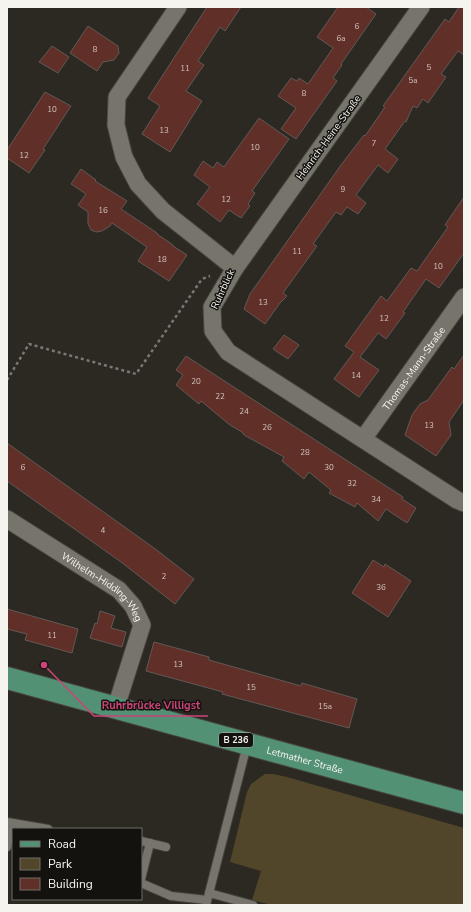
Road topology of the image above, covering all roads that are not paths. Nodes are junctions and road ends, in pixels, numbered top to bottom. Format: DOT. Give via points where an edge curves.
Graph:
graph roads {
  1 [pos="178,7"];
  2 [pos="421,7"];
  3 [pos="235,268"];
  4 [pos="464,297"];
  5 [pos="363,439"];
  6 [pos="464,503"];
  7 [pos="7,519"];
  8 [pos="7,678"];
  9 [pos="116,707"];
  10 [pos="248,744"];
  11 [pos="464,803"];
  12 [pos="10,822"];
  13 [pos="43,828"];
  14 [pos="142,841"];
  15 [pos="150,843"];
  16 [pos="7,847"];
  17 [pos="166,847"];
  18 [pos="142,875"];
  19 [pos="142,883"];
  20 [pos="207,899"];
  21 [pos="253,905"];
  1 -- 3 [label="street, Ruhrblick" via="117,97 116,125 124,157 138,184 163,212"];
  2 -- 3 [label="street, Heinrich-Heine-Straße"];
  3 -- 5 [label="street, Ruhrblick" via="212,307 213,331 228,352"];
  4 -- 5 [label="street, Thomas-Mann-Straße"];
  5 -- 6 [label="street, Ruhrblick"];
  7 -- 9 [label="street, Wilhelm-Hidding-Weg" via="119,590 133,606 142,625"];
  8 -- 9 [label="main road, Letmather Straße / B 236"];
  9 -- 10 [label="main road, Letmather Straße / B 236"];
  10 -- 11 [label="main road, Letmather Straße / B 236"];
  10 -- 20 [label="lane"];
  12 -- 13 [label="lane"];
  12 -- 16 [label="lane"];
  14 -- 15 [label="lane"];
  15 -- 17 [label="lane"];
  15 -- 18 [label="lane"];
  19 -- 20 [label="lane" via="171,896"];
  20 -- 21 [label="lane"];
}
